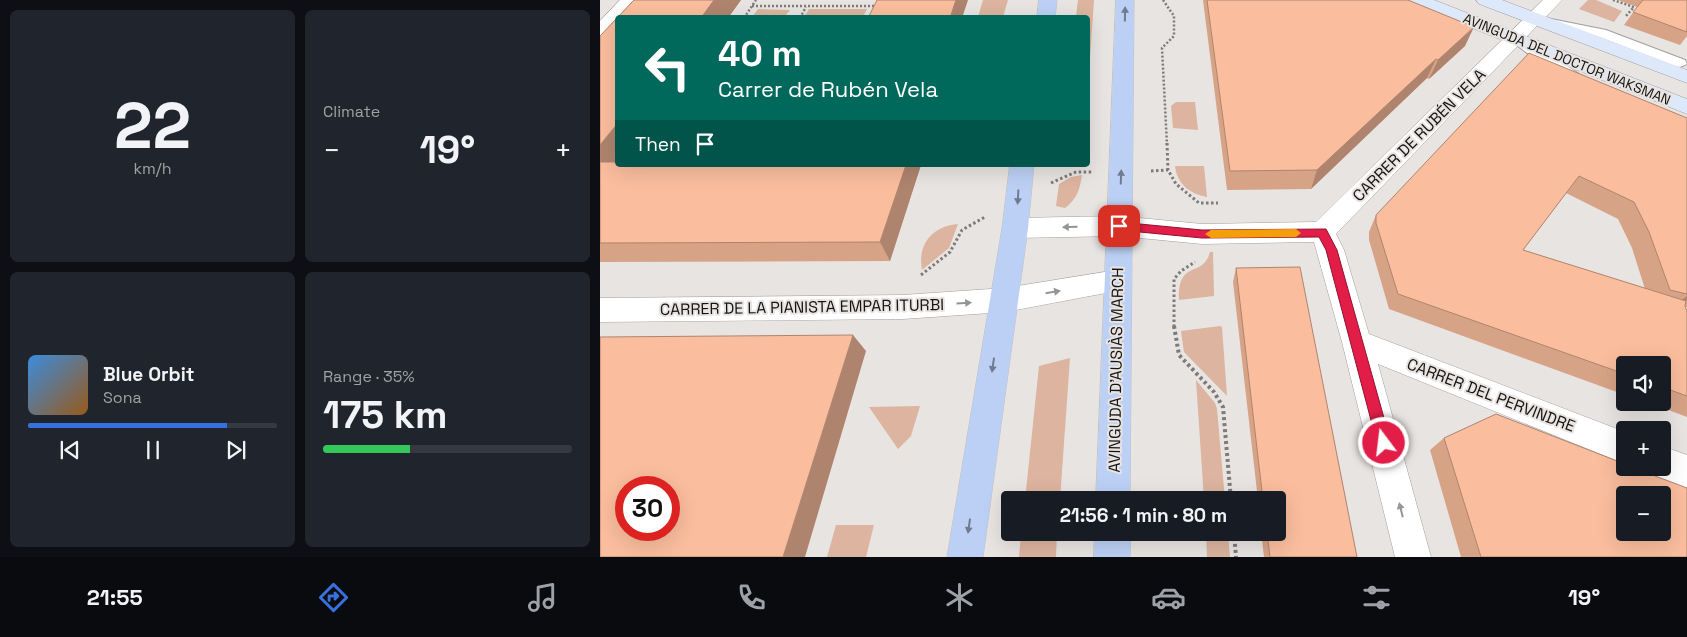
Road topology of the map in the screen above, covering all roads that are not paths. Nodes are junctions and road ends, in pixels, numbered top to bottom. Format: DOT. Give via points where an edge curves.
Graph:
graph roads {
  1 [pos="630,0"];
  2 [pos="1048,0"];
  3 [pos="1126,0"];
  4 [pos="1418,0"];
  5 [pos="1485,0"];
  6 [pos="1553,0"];
  7 [pos="616,15"];
  8 [pos="1046,15"];
  9 [pos="615,16"];
  10 [pos="1538,20"];
  11 [pos="600,32"];
  12 [pos="1517,39"];
  13 [pos="1683,70"];
  14 [pos="1650,106"];
  15 [pos="1687,107"];
  16 [pos="1022,167"];
  17 [pos="1119,226"];
  18 [pos="1016,228"];
  19 [pos="1322,232"];
  20 [pos="1117,282"];
  21 [pos="1004,300"];
  22 [pos="600,310"];
  23 [pos="1357,342"];
  24 [pos="1616,444"];
  25 [pos="1671,466"];
  26 [pos="1687,472"];
  27 [pos="1113,491"];
  28 [pos="1113,541"];
  29 [pos="965,557"];
  30 [pos="1112,557"];
  31 [pos="1413,557"];
  1 -- 7 [label="street"];
  2 -- 8 [label="main road"];
  17 -- 3 [label="main road, AVINGUDA D'AUSIÀS MARCH, one-way"];
  4 -- 12 [label="main road, AVINGUDA DEL DOCTOR WAKSMAN"];
  5 -- 10 [label="main road, AVINGUDA DEL DOCTOR WAKSMAN"];
  6 -- 10 [label="street, CARRER DE RUBÉN VELA"];
  9 -- 11 [label="street"];
  10 -- 12 [label="street, CARRER DE RUBÉN VELA"];
  10 -- 13 [label="main road, AVINGUDA DEL DOCTOR WAKSMAN"];
  12 -- 14 [label="lane" via="1563,70"];
  12 -- 15 [label="main road, AVINGUDA DEL DOCTOR WAKSMAN"];
  12 -- 19 [label="street, CARRER DE RUBÉN VELA"];
  16 -- 18 [label="main road, one-way"];
  17 -- 18 [label="street, one-way"];
  17 -- 19 [label="street" via="1202,234"];
  17 -- 20 [label="main road, AVINGUDA D'AUSIÀS MARCH"];
  18 -- 21 [label="main road"];
  19 -- 23 [label="street" via="1331,250"];
  21 -- 20 [label="street, CARRER DE LA PIANISTA EMPAR ITURBI, one-way"];
  20 -- 27 [label="main road, AVINGUDA D'AUSIÀS MARCH"];
  22 -- 21 [label="street, CARRER DE LA PIANISTA EMPAR ITURBI, one-way" via="903,308"];
  21 -- 29 [label="main road, one-way"];
  23 -- 24 [label="street, CARRER DEL PERVINDRE"];
  31 -- 23 [label="street, one-way"];
  25 -- 26 [label="street"];
  28 -- 30 [label="main road"];
}
